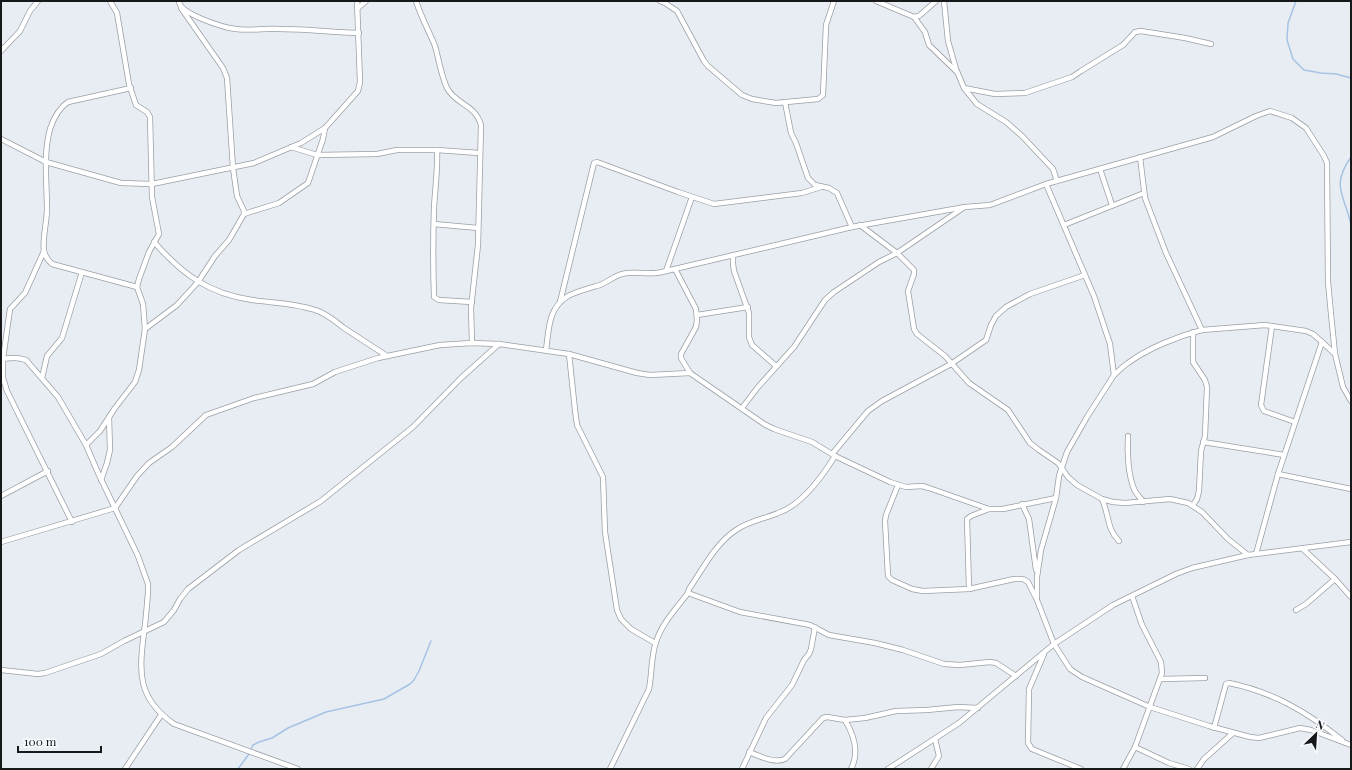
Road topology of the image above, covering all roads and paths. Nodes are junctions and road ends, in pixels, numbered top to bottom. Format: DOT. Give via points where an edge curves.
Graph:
graph roads {
  1 [pos="38,1"];
  2 [pos="110,1"];
  3 [pos="178,1"];
  4 [pos="357,1"];
  5 [pos="366,1"];
  6 [pos="416,1"];
  7 [pos="660,1"];
  8 [pos="834,1"];
  9 [pos="876,1"];
  10 [pos="936,1"];
  11 [pos="944,1"];
  12 [pos="181,8"];
  13 [pos="358,8"];
  14 [pos="914,17"];
  15 [pos="359,33"];
  16 [pos="1211,44"];
  17 [pos="1,51"];
  18 [pos="957,72"];
  19 [pos="131,88"];
  20 [pos="964,88"];
  21 [pos="785,102"];
  22 [pos="324,128"];
  23 [pos="1,139"];
  24 [pos="290,147"];
  25 [pos="437,150"];
  26 [pos="480,153"];
  27 [pos="317,155"];
  28 [pos="1140,158"];
  29 [pos="46,162"];
  30 [pos="233,168"];
  31 [pos="1100,169"];
  32 [pos="1057,181"];
  33 [pos="152,184"];
  34 [pos="1046,184"];
  35 [pos="821,187"];
  36 [pos="1144,193"];
  37 [pos="692,197"];
  38 [pos="1112,206"];
  39 [pos="965,207"];
  40 [pos="244,214"];
  41 [pos="434,224"];
  42 [pos="860,225"];
  43 [pos="1064,225"];
  44 [pos="852,227"];
  45 [pos="478,228"];
  46 [pos="154,242"];
  47 [pos="44,251"];
  48 [pos="897,253"];
  49 [pos="733,256"];
  50 [pos="675,269"];
  51 [pos="666,271"];
  52 [pos="82,272"];
  53 [pos="1085,275"];
  54 [pos="198,282"];
  55 [pos="137,287"];
  56 [pos="472,302"];
  57 [pos="560,302"];
  58 [pos="748,307"];
  59 [pos="697,315"];
  60 [pos="1272,326"];
  61 [pos="145,330"];
  62 [pos="1202,330"];
  63 [pos="1193,332"];
  64 [pos="1322,342"];
  65 [pos="472,343"];
  66 [pos="499,344"];
  67 [pos="546,350"];
  68 [pos="569,354"];
  69 [pos="1335,354"];
  70 [pos="387,356"];
  71 [pos="2,359"];
  72 [pos="951,364"];
  73 [pos="776,366"];
  74 [pos="690,373"];
  75 [pos="1114,375"];
  76 [pos="42,378"];
  77 [pos="1351,401"];
  78 [pos="742,408"];
  79 [pos="109,416"];
  80 [pos="1295,422"];
  81 [pos="1128,436"];
  82 [pos="1203,442"];
  83 [pos="86,445"];
  84 [pos="834,455"];
  85 [pos="1284,455"];
  86 [pos="1062,468"];
  87 [pos="48,472"];
  88 [pos="1278,474"];
  89 [pos="102,480"];
  90 [pos="898,485"];
  91 [pos="1351,489"];
  92 [pos="1,496"];
  93 [pos="1056,498"];
  94 [pos="1102,499"];
  95 [pos="1143,502"];
  96 [pos="1022,504"];
  97 [pos="1193,505"];
  98 [pos="115,508"];
  99 [pos="989,509"];
  100 [pos="72,522"];
  101 [pos="1119,541"];
  102 [pos="1,542"];
  103 [pos="1351,542"];
  104 [pos="1303,549"];
  105 [pos="1256,554"];
  106 [pos="1248,555"];
  107 [pos="1037,577"];
  108 [pos="1335,579"];
  109 [pos="969,589"];
  110 [pos="688,594"];
  111 [pos="1132,596"];
  112 [pos="1351,597"];
  113 [pos="1037,600"];
  114 [pos="1296,610"];
  115 [pos="815,628"];
  116 [pos="144,631"];
  117 [pos="655,643"];
  118 [pos="1054,644"];
  119 [pos="1045,652"];
  120 [pos="1,670"];
  121 [pos="1016,676"];
  122 [pos="1205,678"];
  123 [pos="1160,679"];
  124 [pos="978,708"];
  125 [pos="1150,708"];
  126 [pos="161,715"];
  127 [pos="845,720"];
  128 [pos="1214,728"];
  129 [pos="1233,733"];
  130 [pos="935,739"];
  131 [pos="1345,742"];
  132 [pos="1351,745"];
  133 [pos="1135,747"];
  134 [pos="749,752"];
  135 [pos="125,769"];
  136 [pos="298,769"];
  137 [pos="610,769"];
  138 [pos="742,769"];
  139 [pos="851,769"];
  140 [pos="888,769"];
  141 [pos="931,769"];
  142 [pos="1081,769"];
  143 [pos="1123,769"];
  144 [pos="1185,769"];
  145 [pos="1197,769"];
  1 -- 17 [label="street" via="20,31"];
  2 -- 19 [label="street" via="117,13"];
  3 -- 12 [label="street"];
  4 -- 13 [label="street"];
  5 -- 13 [label="street"];
  6 -- 26 [label="street" via="435,46 446,87 453,97 478,117 481,125"];
  7 -- 21 [label="street" via="677,11 704,61 742,95 756,100"];
  8 -- 21 [label="street" via="826,25 823,95 818,99"];
  9 -- 14 [label="street"];
  10 -- 14 [label="street" via="919,16"];
  11 -- 18 [label="street" via="948,41"];
  12 -- 15 [label="street" via="212,23 237,29"];
  12 -- 30 [label="street" via="223,68 227,78"];
  13 -- 15 [label="street"];
  14 -- 18 [label="street" via="925,32 929,45"];
  15 -- 22 [label="street" via="358,91"];
  16 -- 20 [label="street" via="1135,32 1123,45 1072,77 1025,93 995,94"];
  18 -- 20 [label="street"];
  19 -- 29 [label="street" via="68,102 62,106 50,129"];
  19 -- 33 [label="street" via="136,105 150,117"];
  20 -- 32 [label="street" via="977,104 1006,122 1022,136 1053,169"];
  21 -- 35 [label="street" via="791,133 808,178"];
  22 -- 24 [label="street"];
  22 -- 27 [label="street"];
  23 -- 29 [label="street"];
  24 -- 27 [label="street"];
  24 -- 30 [label="street" via="254,163"];
  25 -- 26 [label="street"];
  25 -- 27 [label="street"];
  25 -- 41 [label="street"];
  26 -- 45 [label="street"];
  27 -- 40 [label="street" via="310,179 305,186 279,203"];
  28 -- 31 [label="street"];
  28 -- 36 [label="street"];
  28 -- 69 [label="street" via="1213,137 1270,111 1292,118 1306,128 1327,163 1328,282"];
  29 -- 33 [label="street" via="121,183"];
  29 -- 47 [label="street" via="47,208"];
  30 -- 33 [label="street"];
  30 -- 40 [label="street" via="237,196"];
  31 -- 32 [label="street"];
  31 -- 38 [label="street"];
  32 -- 34 [label="street"];
  33 -- 46 [label="street" via="159,229"];
  34 -- 39 [label="street" via="990,205"];
  34 -- 43 [label="street"];
  35 -- 37 [label="street" via="802,193 723,204"];
  35 -- 44 [label="street" via="837,193"];
  36 -- 38 [label="street"];
  36 -- 62 [label="street" via="1166,253"];
  37 -- 51 [label="street"];
  37 -- 57 [label="street" via="594,163"];
  38 -- 43 [label="street"];
  39 -- 42 [label="street"];
  39 -- 48 [label="street"];
  40 -- 54 [label="street" via="229,240"];
  41 -- 45 [label="street"];
  41 -- 56 [label="street" via="434,297 439,300"];
  42 -- 44 [label="street"];
  42 -- 48 [label="street"];
  43 -- 53 [label="street"];
  44 -- 49 [label="street"];
  45 -- 56 [label="street"];
  46 -- 54 [label="street"];
  46 -- 55 [label="street"];
  47 -- 52 [label="street" via="52,264"];
  47 -- 71 [label="street" via="25,293 10,309"];
  48 -- 72 [label="street" via="914,270 908,291 914,329"];
  48 -- 73 [label="street" via="879,262 824,300 794,347"];
  49 -- 50 [label="street"];
  49 -- 58 [label="street" via="734,271"];
  50 -- 51 [label="street"];
  50 -- 59 [label="street"];
  51 -- 57 [label="street" via="620,274 606,282 569,295"];
  52 -- 55 [label="street"];
  52 -- 76 [label="street" via="62,338 47,356"];
  53 -- 72 [label="street" via="1030,294 1006,307 996,316 986,340"];
  53 -- 75 [label="street" via="1108,336"];
  54 -- 61 [label="street" via="177,304"];
  54 -- 70 [label="street" via="234,298 317,310"];
  55 -- 61 [label="street" via="143,304"];
  56 -- 65 [label="street"];
  57 -- 67 [label="street" via="552,314"];
  58 -- 59 [label="street"];
  58 -- 73 [label="street" via="752,345"];
  59 -- 74 [label="street" via="696,328 681,354"];
  60 -- 62 [label="street"];
  60 -- 64 [label="street" via="1306,331"];
  60 -- 80 [label="street" via="1261,405 1264,411"];
  61 -- 79 [label="street" via="135,382"];
  62 -- 63 [label="street"];
  63 -- 75 [label="street" via="1141,355"];
  63 -- 82 [label="street" via="1193,362 1207,387"];
  64 -- 69 [label="street"];
  64 -- 80 [label="street"];
  65 -- 66 [label="street"];
  65 -- 70 [label="street" via="440,345"];
  66 -- 67 [label="street"];
  66 -- 116 [label="street" via="413,427 321,501 239,550 188,589 169,618"];
  67 -- 68 [label="street"];
  68 -- 74 [label="street" via="637,373"];
  68 -- 117 [label="street" via="577,425 603,477 605,532 617,610 621,619 631,629"];
  69 -- 77 [label="street" via="1343,387"];
  70 -- 98 [label="street" via="335,372 313,384 254,398 206,415 172,447 149,463"];
  71 -- 76 [label="street" via="26,360"];
  71 -- 87 [label="street" via="7,391"];
  72 -- 84 [label="street" via="868,411"];
  72 -- 86 [label="street" via="969,383 1008,410 1030,443"];
  73 -- 78 [label="street"];
  74 -- 78 [label="street"];
  75 -- 86 [label="street" via="1070,446"];
  76 -- 83 [label="street" via="58,397"];
  78 -- 84 [label="street" via="769,426 812,442"];
  79 -- 83 [label="street"];
  79 -- 89 [label="street" via="110,450"];
  80 -- 85 [label="street"];
  81 -- 95 [label="street" via="1130,472 1135,491"];
  82 -- 85 [label="street"];
  82 -- 97 [label="street" via="1199,491"];
  83 -- 89 [label="street"];
  84 -- 90 [label="street"];
  84 -- 110 [label="street" via="825,473 793,506 747,524 720,544"];
  85 -- 88 [label="street"];
  86 -- 93 [label="street"];
  86 -- 94 [label="street" via="1074,483"];
  87 -- 92 [label="street"];
  87 -- 100 [label="street"];
  88 -- 91 [label="street"];
  88 -- 105 [label="street"];
  89 -- 98 [label="street"];
  90 -- 99 [label="street" via="922,486"];
  90 -- 109 [label="street" via="885,521 888,576 917,590"];
  93 -- 96 [label="street"];
  93 -- 107 [label="street" via="1041,550"];
  94 -- 95 [label="street" via="1118,503"];
  94 -- 101 [label="street" via="1109,527"];
  95 -- 97 [label="street" via="1170,499"];
  96 -- 99 [label="street" via="1003,509"];
  96 -- 107 [label="street" via="1029,519"];
  97 -- 106 [label="street"];
  98 -- 100 [label="street"];
  98 -- 116 [label="street" via="148,584"];
  99 -- 109 [label="street" via="967,520"];
  100 -- 102 [label="street"];
  103 -- 104 [label="street"];
  104 -- 105 [label="street"];
  104 -- 108 [label="street"];
  105 -- 106 [label="street"];
  106 -- 111 [label="street" via="1192,568"];
  107 -- 113 [label="street"];
  108 -- 112 [label="street"];
  108 -- 114 [label="street"];
  109 -- 113 [label="street" via="1020,578 1028,582"];
  110 -- 115 [label="street" via="740,612"];
  110 -- 117 [label="street" via="664,623"];
  111 -- 118 [label="street" via="1113,605"];
  111 -- 123 [label="street" via="1142,625 1161,662"];
  113 -- 118 [label="street"];
  115 -- 121 [label="street" via="829,635 903,650 944,664 990,662"];
  115 -- 134 [label="street" via="809,654 792,685 766,718"];
  116 -- 120 [label="street" via="101,654 45,673"];
  116 -- 126 [label="street" via="140,655 141,680 148,697"];
  117 -- 137 [label="street" via="648,689"];
  118 -- 119 [label="street"];
  118 -- 125 [label="street" via="1074,672"];
  119 -- 121 [label="street"];
  119 -- 142 [label="street" via="1029,689 1028,743 1032,749"];
  121 -- 124 [label="street"];
  122 -- 123 [label="street"];
  123 -- 125 [label="street"];
  124 -- 127 [label="street" via="896,711"];
  124 -- 130 [label="street"];
  125 -- 128 [label="street"];
  125 -- 133 [label="street"];
  126 -- 135 [label="street"];
  126 -- 136 [label="street" via="174,724"];
  127 -- 134 [label="street" via="822,718 780,762"];
  127 -- 139 [label="street" via="855,744 855,760"];
  128 -- 129 [label="street"];
  128 -- 131 [label="street" via="1226,684 1229,683 1256,690 1295,707"];
  129 -- 131 [label="street" via="1260,738 1300,728"];
  129 -- 145 [label="street"];
  130 -- 140 [label="street"];
  130 -- 141 [label="street" via="939,756"];
  131 -- 132 [label="street"];
  133 -- 143 [label="street"];
  133 -- 144 [label="street"];
  134 -- 138 [label="street"];
}
